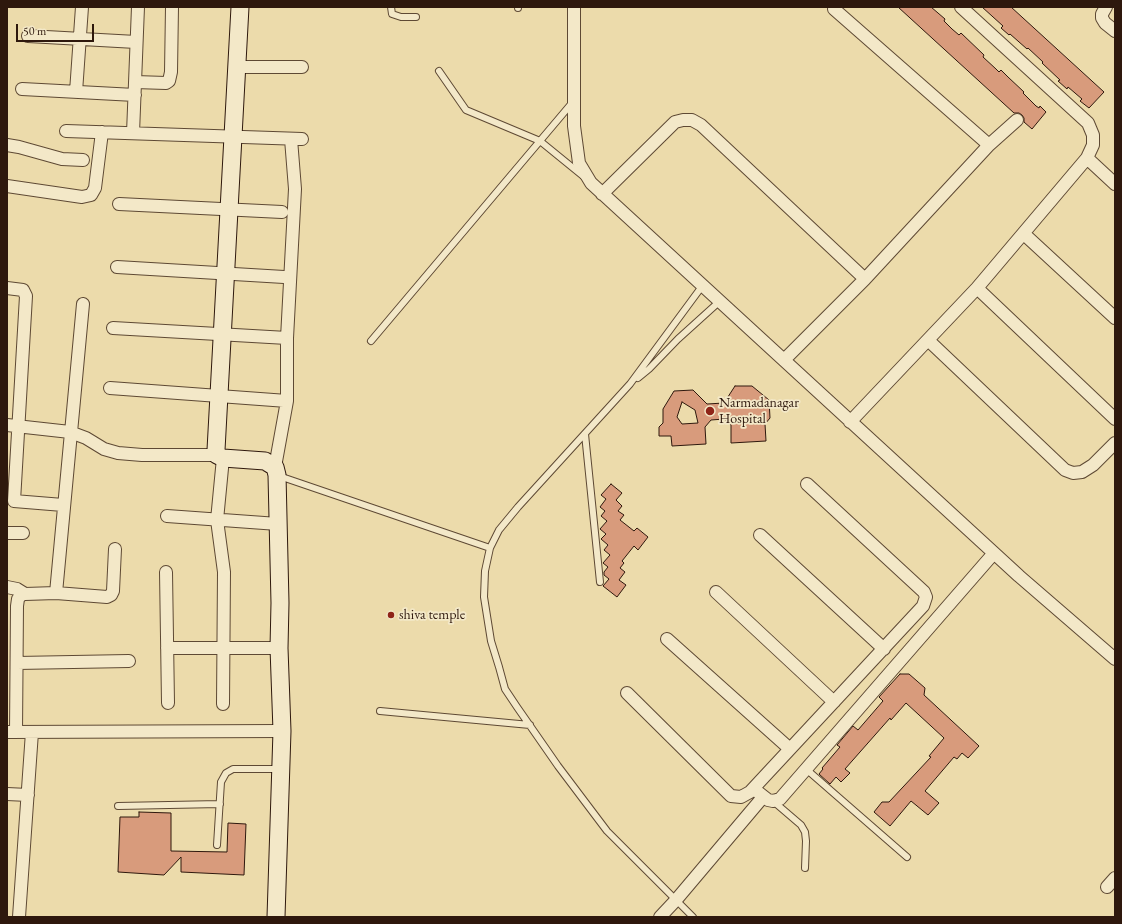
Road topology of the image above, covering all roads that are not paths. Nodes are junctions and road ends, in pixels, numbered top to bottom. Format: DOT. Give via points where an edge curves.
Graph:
graph roads {
  1 [pos="82,7"];
  2 [pos="138,7"];
  3 [pos="172,7"];
  4 [pos="240,7"];
  5 [pos="391,7"];
  6 [pos="574,7"];
  7 [pos="961,7"];
  8 [pos="1106,7"];
  9 [pos="834,9"];
  10 [pos="416,17"];
  11 [pos="1115,31"];
  12 [pos="28,36"];
  13 [pos="80,39"];
  14 [pos="136,42"];
  15 [pos="237,67"];
  16 [pos="302,67"];
  17 [pos="439,71"];
  18 [pos="135,82"];
  19 [pos="22,89"];
  20 [pos="76,92"];
  21 [pos="134,96"];
  22 [pos="574,100"];
  23 [pos="1017,120"];
  24 [pos="66,131"];
  25 [pos="102,132"];
  26 [pos="133,133"];
  27 [pos="234,137"];
  28 [pos="540,141"];
  29 [pos="7,145"];
  30 [pos="989,145"];
  31 [pos="1086,158"];
  32 [pos="83,160"];
  33 [pos="591,183"];
  34 [pos="1115,184"];
  35 [pos="7,186"];
  36 [pos="602,194"];
  37 [pos="119,204"];
  38 [pos="229,210"];
  39 [pos="282,212"];
  40 [pos="1024,234"];
  41 [pos="117,267"];
  42 [pos="226,273"];
  43 [pos="284,277"];
  44 [pos="865,279"];
  45 [pos="703,285"];
  46 [pos="7,288"];
  47 [pos="978,288"];
  48 [pos="720,301"];
  49 [pos="83,304"];
  50 [pos="1115,318"];
  51 [pos="112,328"];
  52 [pos="223,334"];
  53 [pos="287,338"];
  54 [pos="928,340"];
  55 [pos="371,341"];
  56 [pos="784,360"];
  57 [pos="630,384"];
  58 [pos="110,388"];
  59 [pos="219,396"];
  60 [pos="287,401"];
  61 [pos="1115,419"];
  62 [pos="850,422"];
  63 [pos="12,426"];
  64 [pos="70,432"];
  65 [pos="585,434"];
  66 [pos="1115,443"];
  67 [pos="220,456"];
  68 [pos="276,471"];
  69 [pos="807,484"];
  70 [pos="64,505"];
  71 [pos="168,516"];
  72 [pos="217,520"];
  73 [pos="278,524"];
  74 [pos="7,533"];
  75 [pos="23,533"];
  76 [pos="760,535"];
  77 [pos="490,548"];
  78 [pos="115,550"];
  79 [pos="994,553"];
  80 [pos="166,572"];
  81 [pos="600,582"];
  82 [pos="7,587"];
  83 [pos="716,592"];
  84 [pos="56,593"];
  85 [pos="25,594"];
  86 [pos="668,639"];
  87 [pos="223,647"];
  88 [pos="167,648"];
  89 [pos="279,648"];
  90 [pos="884,649"];
  91 [pos="1115,659"];
  92 [pos="130,661"];
  93 [pos="13,669"];
  94 [pos="627,693"];
  95 [pos="834,702"];
  96 [pos="168,703"];
  97 [pos="223,704"];
  98 [pos="380,711"];
  99 [pos="530,725"];
  100 [pos="282,731"];
  101 [pos="12,732"];
  102 [pos="32,732"];
  103 [pos="790,749"];
  104 [pos="806,769"];
  105 [pos="281,770"];
  106 [pos="754,789"];
  107 [pos="7,794"];
  108 [pos="28,795"];
  109 [pos="768,799"];
  110 [pos="220,804"];
  111 [pos="118,806"];
  112 [pos="217,845"];
  113 [pos="907,857"];
  114 [pos="805,868"];
  115 [pos="676,900"];
  116 [pos="19,917"];
  117 [pos="276,917"];
  118 [pos="660,917"];
  119 [pos="693,917"];
  1 -- 13 [label="street"];
  2 -- 14 [label="street"];
  3 -- 18 [label="street" via="169,81"];
  4 -- 15 [label="main road"];
  5 -- 10 [label="lane" via="392,14"];
  6 -- 22 [label="street"];
  7 -- 31 [label="street" via="1088,123 1093,135 1093,144"];
  8 -- 11 [label="street" via="1102,18"];
  9 -- 30 [label="street"];
  12 -- 13 [label="street"];
  13 -- 14 [label="street"];
  13 -- 20 [label="street"];
  14 -- 18 [label="street"];
  15 -- 16 [label="street"];
  15 -- 27 [label="main road"];
  17 -- 28 [label="lane" via="466,110"];
  18 -- 21 [label="street"];
  19 -- 20 [label="street"];
  20 -- 21 [label="street"];
  21 -- 26 [label="street"];
  22 -- 28 [label="lane"];
  22 -- 33 [label="street" via="574,126 579,163"];
  23 -- 30 [label="street"];
  24 -- 25 [label="street"];
  25 -- 26 [label="street"];
  25 -- 35 [label="street" via="95,188 91,195 82,197"];
  26 -- 27 [label="street"];
  27 -- 38 [label="main road"];
  27 -- 53 [label="street" via="297,139"];
  28 -- 33 [label="lane"];
  28 -- 55 [label="lane"];
  29 -- 32 [label="street" via="62,159"];
  30 -- 44 [label="street"];
  31 -- 34 [label="street"];
  31 -- 40 [label="street"];
  33 -- 36 [label="street"];
  36 -- 44 [label="street" via="675,122 692,120 701,125"];
  36 -- 45 [label="street"];
  37 -- 38 [label="street"];
  38 -- 39 [label="street"];
  38 -- 42 [label="main road"];
  40 -- 47 [label="street"];
  40 -- 50 [label="street"];
  41 -- 42 [label="street"];
  42 -- 43 [label="street"];
  42 -- 52 [label="main road"];
  44 -- 56 [label="street"];
  45 -- 48 [label="street"];
  45 -- 57 [label="lane"];
  46 -- 63 [label="street" via="23,290 26,294"];
  47 -- 54 [label="street"];
  47 -- 61 [label="street"];
  48 -- 56 [label="street"];
  48 -- 57 [label="lane"];
  49 -- 64 [label="street"];
  51 -- 52 [label="street"];
  52 -- 53 [label="street"];
  52 -- 59 [label="main road"];
  53 -- 60 [label="street"];
  54 -- 62 [label="street"];
  54 -- 66 [label="street" via="1065,470 1073,473 1082,472 1093,465"];
  56 -- 62 [label="street"];
  57 -- 65 [label="lane"];
  58 -- 59 [label="street"];
  59 -- 60 [label="street"];
  59 -- 67 [label="main road" via="216,444"];
  60 -- 68 [label="street"];
  62 -- 79 [label="street"];
  63 -- 64 [label="street"];
  63 -- 70 [label="street" via="14,502"];
  64 -- 67 [label="street" via="118,453"];
  64 -- 70 [label="street"];
  65 -- 77 [label="lane" via="518,507 499,530"];
  65 -- 81 [label="lane"];
  67 -- 68 [label="main road" via="265,461"];
  67 -- 72 [label="street"];
  68 -- 73 [label="main road"];
  68 -- 77 [label="lane"];
  69 -- 90 [label="street" via="924,592 926,598 923,606"];
  70 -- 84 [label="street"];
  71 -- 72 [label="street"];
  72 -- 73 [label="street"];
  72 -- 87 [label="street" via="224,572"];
  73 -- 89 [label="main road"];
  74 -- 75 [label="street"];
  76 -- 90 [label="street"];
  77 -- 99 [label="lane" via="485,571 484,597 491,641 506,689"];
  78 -- 84 [label="street" via="111,595"];
  79 -- 91 [label="street"];
  79 -- 104 [label="street"];
  80 -- 88 [label="street"];
  82 -- 85 [label="street" via="17,588"];
  83 -- 95 [label="street"];
  84 -- 85 [label="street"];
  85 -- 93 [label="street" via="18,599"];
  86 -- 103 [label="street"];
  87 -- 88 [label="street"];
  87 -- 89 [label="street"];
  87 -- 97 [label="street"];
  88 -- 96 [label="street"];
  89 -- 100 [label="main road"];
  90 -- 95 [label="street"];
  92 -- 93 [label="street"];
  93 -- 101 [label="street"];
  94 -- 106 [label="street" via="731,796 741,797"];
  95 -- 103 [label="street"];
  98 -- 99 [label="lane"];
  99 -- 115 [label="lane" via="607,831"];
  100 -- 102 [label="street"];
  100 -- 105 [label="main road"];
  101 -- 102 [label="street"];
  102 -- 108 [label="street"];
  103 -- 106 [label="street"];
  104 -- 109 [label="street" via="780,799"];
  104 -- 113 [label="lane"];
  105 -- 110 [label="lane" via="233,769 226,773 221,782"];
  105 -- 117 [label="main road"];
  106 -- 109 [label="street"];
  107 -- 108 [label="street"];
  108 -- 116 [label="street"];
  109 -- 114 [label="lane" via="801,825 805,832"];
  109 -- 115 [label="street"];
  110 -- 111 [label="lane"];
  110 -- 112 [label="lane"];
  115 -- 118 [label="street"];
  115 -- 119 [label="lane"];
}
